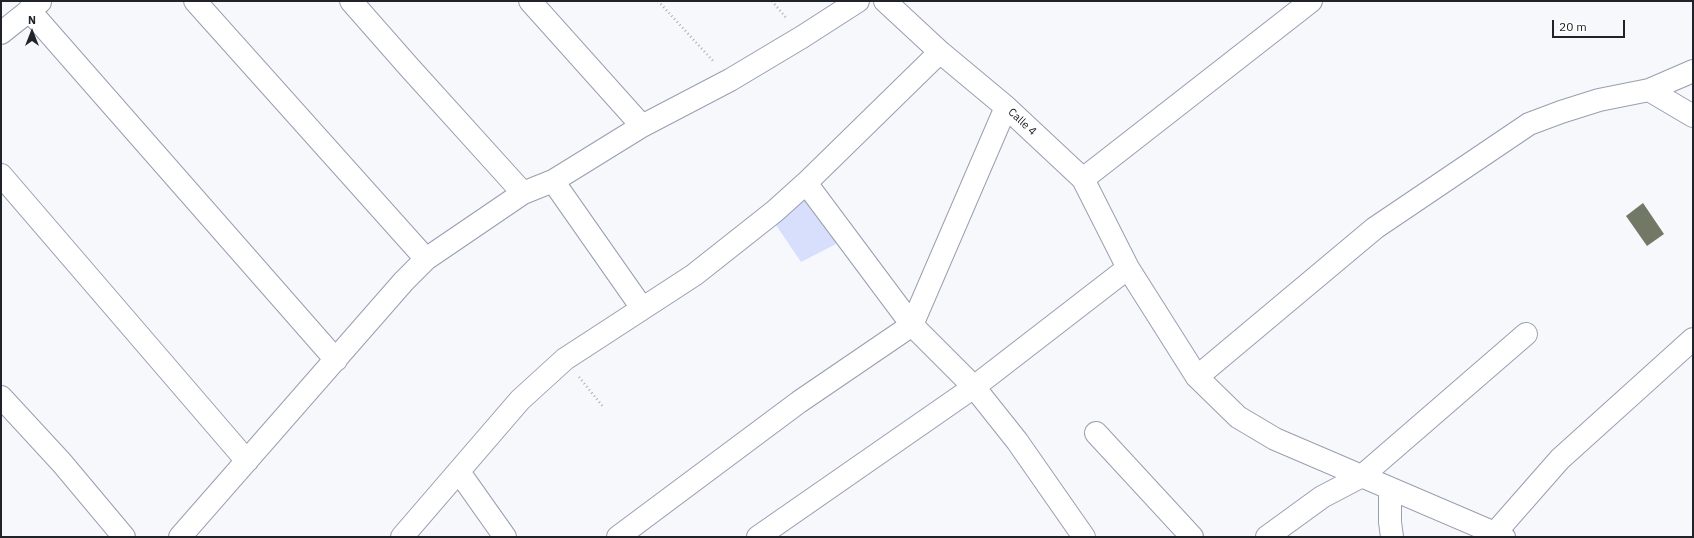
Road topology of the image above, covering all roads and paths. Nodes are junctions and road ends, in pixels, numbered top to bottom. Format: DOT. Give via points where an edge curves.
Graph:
graph roads {
  1 [pos="195,1"];
  2 [pos="351,1"];
  3 [pos="530,1"];
  4 [pos="658,1"];
  5 [pos="858,1"];
  6 [pos="885,1"];
  7 [pos="1311,1"];
  8 [pos="35,6"];
  9 [pos="1,33"];
  10 [pos="940,52"];
  11 [pos="1693,71"];
  12 [pos="730,80"];
  13 [pos="1649,90"];
  14 [pos="1006,107"];
  15 [pos="1693,116"];
  16 [pos="642,126"];
  17 [pos="1,175"];
  18 [pos="1082,179"];
  19 [pos="553,181"];
  20 [pos="806,183"];
  21 [pos="523,193"];
  22 [pos="426,259"];
  23 [pos="1128,268"];
  24 [pos="642,308"];
  25 [pos="912,325"];
  26 [pos="1526,334"];
  27 [pos="1693,339"];
  28 [pos="565,359"];
  29 [pos="336,360"];
  30 [pos="1197,377"];
  31 [pos="974,387"];
  32 [pos="1,397"];
  33 [pos="604,408"];
  34 [pos="1096,433"];
  35 [pos="247,462"];
  36 [pos="459,472"];
  37 [pos="1362,476"];
  38 [pos="1390,490"];
  39 [pos="1499,535"];
  40 [pos="124,537"];
  41 [pos="180,537"];
  42 [pos="402,537"];
  43 [pos="505,537"];
  44 [pos="618,537"];
  45 [pos="758,537"];
  46 [pos="1084,537"];
  47 [pos="1192,537"];
  48 [pos="1267,537"];
  49 [pos="1392,537"];
  1 -- 22 [label="street"];
  2 -- 21 [label="street"];
  3 -- 16 [label="street"];
  4 -- 12 [label="path"];
  5 -- 12 [label="street"];
  6 -- 10 [label="street, Calle 4"];
  7 -- 18 [label="street"];
  8 -- 9 [label="street"];
  8 -- 29 [label="street"];
  10 -- 14 [label="street, Calle 4"];
  10 -- 20 [label="street"];
  11 -- 13 [label="street"];
  12 -- 16 [label="street"];
  13 -- 15 [label="street"];
  13 -- 30 [label="street" via="1599,100 1529,124 1375,228"];
  14 -- 18 [label="street, Calle 4"];
  14 -- 25 [label="street"];
  16 -- 19 [label="street"];
  17 -- 35 [label="street"];
  18 -- 23 [label="street, Calle 4"];
  19 -- 21 [label="street"];
  19 -- 24 [label="street"];
  20 -- 24 [label="street" via="694,275"];
  20 -- 25 [label="street"];
  21 -- 22 [label="street"];
  22 -- 29 [label="street"];
  23 -- 30 [label="street, Calle 4"];
  23 -- 31 [label="street"];
  24 -- 28 [label="street"];
  25 -- 31 [label="street"];
  25 -- 44 [label="street" via="798,402"];
  26 -- 37 [label="street"];
  27 -- 39 [label="street" via="1560,459"];
  28 -- 33 [label="path"];
  28 -- 36 [label="street" via="520,400"];
  29 -- 35 [label="street"];
  30 -- 37 [label="street, Calle 4" via="1238,416 1275,439"];
  31 -- 45 [label="street"];
  31 -- 46 [label="street" via="1017,441"];
  32 -- 40 [label="street" via="62,463"];
  34 -- 47 [label="street"];
  35 -- 41 [label="street"];
  36 -- 42 [label="street"];
  36 -- 43 [label="street"];
  37 -- 38 [label="street, Calle 4"];
  37 -- 48 [label="street" via="1322,497"];
  38 -- 39 [label="street, Calle 4"];
  38 -- 49 [label="street"];
}
